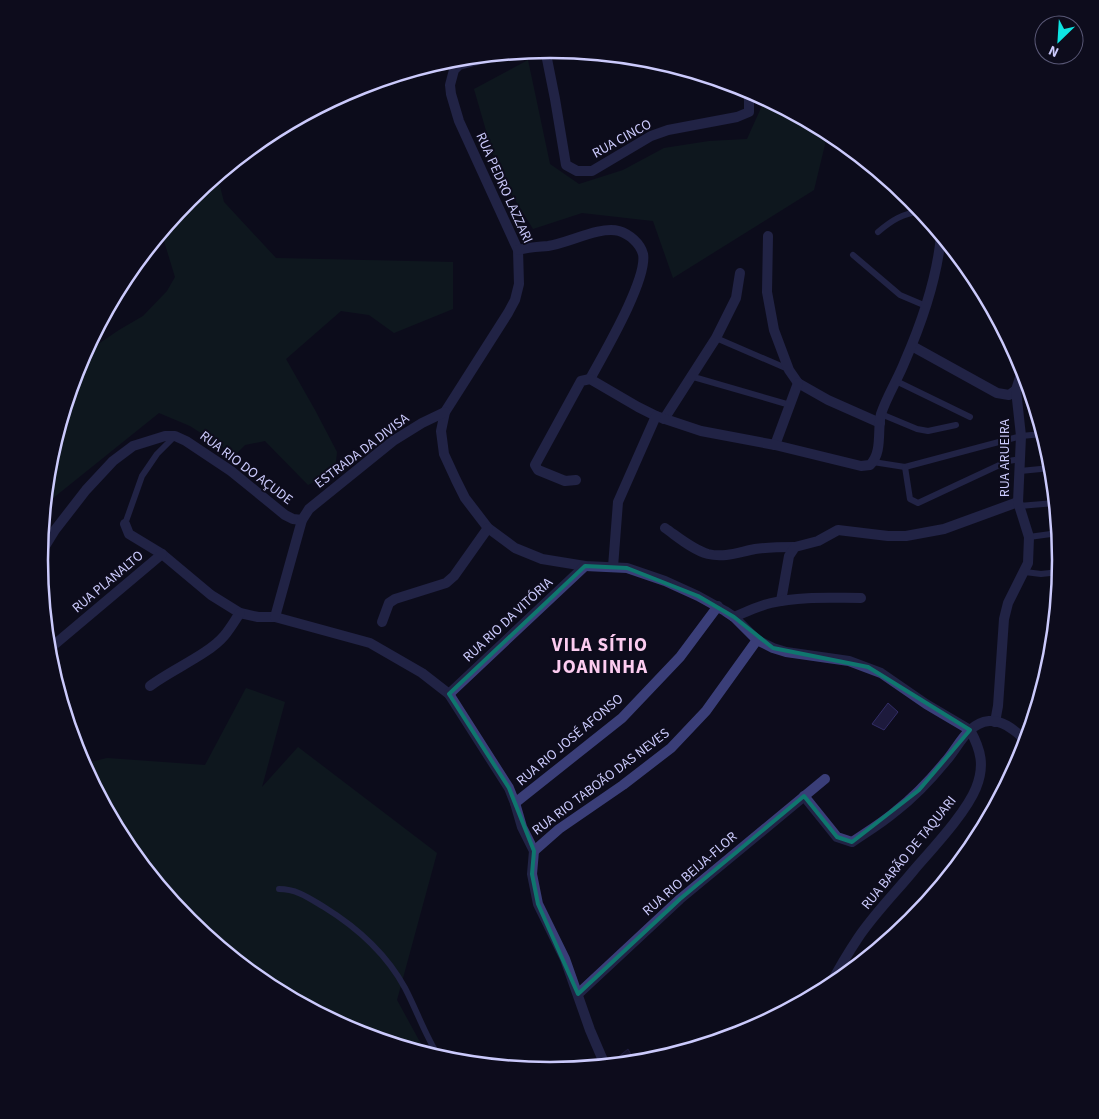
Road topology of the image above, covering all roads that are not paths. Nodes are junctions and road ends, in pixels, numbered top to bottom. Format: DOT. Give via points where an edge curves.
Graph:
graph roads {
  1 [pos="547,58"];
  2 [pos="458,66"];
  3 [pos="749,99"];
  4 [pos="911,213"];
  5 [pos="878,232"];
  6 [pos="768,236"];
  7 [pos="941,245"];
  8 [pos="518,250"];
  9 [pos="853,255"];
  10 [pos="740,273"];
  11 [pos="926,306"];
  12 [pos="716,338"];
  13 [pos="912,346"];
  14 [pos="789,370"];
  15 [pos="690,376"];
  16 [pos="590,379"];
  17 [pos="896,381"];
  18 [pos="1018,381"];
  19 [pos="798,383"];
  20 [pos="1016,390"];
  21 [pos="790,405"];
  22 [pos="444,412"];
  23 [pos="660,417"];
  24 [pos="970,417"];
  25 [pos="881,418"];
  26 [pos="956,425"];
  27 [pos="1035,435"];
  28 [pos="175,436"];
  29 [pos="1021,436"];
  30 [pos="775,445"];
  31 [pos="1021,459"];
  32 [pos="873,462"];
  33 [pos="905,467"];
  34 [pos="1043,469"];
  35 [pos="1020,471"];
  36 [pos="576,480"];
  37 [pos="1048,503"];
  38 [pos="1018,504"];
  39 [pos="302,520"];
  40 [pos="125,524"];
  41 [pos="488,528"];
  42 [pos="665,528"];
  43 [pos="1050,534"];
  44 [pos="1028,537"];
  45 [pos="49,539"];
  46 [pos="794,547"];
  47 [pos="162,554"];
  48 [pos="585,566"];
  49 [pos="613,567"];
  50 [pos="1025,572"];
  51 [pos="1051,573"];
  52 [pos="861,598"];
  53 [pos="781,601"];
  54 [pos="718,606"];
  55 [pos="240,613"];
  56 [pos="275,617"];
  57 [pos="734,617"];
  58 [pos="382,622"];
  59 [pos="758,640"];
  60 [pos="55,644"];
  61 [pos="150,686"];
  62 [pos="449,694"];
  63 [pos="995,722"];
  64 [pos="970,730"];
  65 [pos="1020,735"];
  66 [pos="825,779"];
  67 [pos="804,796"];
  68 [pos="516,803"];
  69 [pos="534,851"];
  70 [pos="279,889"];
  71 [pos="840,969"];
  72 [pos="578,994"];
  73 [pos="432,1047"];
  74 [pos="602,1058"];
  1 -- 3 [label="street, RUA CINCO" via="566,165 577,171 592,171 651,136 668,130 749,112"];
  2 -- 8 [label="street, RUA PEDRO LAZZARI" via="451,77 451,94 459,121"];
  4 -- 5 [label="lane"];
  6 -- 14 [label="street" via="767,292 774,330"];
  7 -- 11 [label="street"];
  8 -- 16 [label="street" via="606,231 618,231 638,243 643,254 637,284 624,316"];
  8 -- 22 [label="street, RUA PEDRO LAZZARI" via="519,284 515,300"];
  9 -- 11 [label="lane" via="900,294"];
  10 -- 12 [label="street" via="736,298"];
  11 -- 13 [label="street"];
  12 -- 14 [label="lane"];
  12 -- 15 [label="street"];
  13 -- 17 [label="street"];
  13 -- 20 [label="street" via="998,393 1009,395"];
  14 -- 19 [label="street"];
  15 -- 21 [label="lane"];
  15 -- 23 [label="street"];
  16 -- 23 [label="street"];
  16 -- 36 [label="street" via="582,380 535,465 538,470 565,480"];
  17 -- 24 [label="lane"];
  17 -- 25 [label="street"];
  18 -- 20 [label="street, RUA ARUEIRA"];
  19 -- 21 [label="street"];
  19 -- 25 [label="street" via="828,400"];
  20 -- 29 [label="street, RUA ARUEIRA"];
  21 -- 30 [label="street"];
  22 -- 39 [label="street, ESTRADA DA DIVISA" via="393,441 319,500"];
  22 -- 41 [label="street" via="441,431 444,454 464,498"];
  23 -- 30 [label="street" via="701,431"];
  23 -- 49 [label="street" via="618,502"];
  25 -- 26 [label="lane" via="928,431"];
  25 -- 32 [label="street"];
  27 -- 29 [label="lane"];
  28 -- 39 [label="street, RUA RIO DO AÇUDE" via="231,471 285,515"];
  28 -- 40 [label="lane" via="142,476"];
  28 -- 45 [label="street" via="133,446 113,461"];
  29 -- 31 [label="street, RUA ARUEIRA"];
  29 -- 33 [label="lane"];
  30 -- 32 [label="street" via="865,467"];
  31 -- 33 [label="lane" via="1008,461 918,503 910,499"];
  31 -- 35 [label="street, RUA ARUEIRA"];
  32 -- 33 [label="lane"];
  34 -- 35 [label="lane"];
  35 -- 38 [label="street, RUA ARUEIRA"];
  37 -- 38 [label="lane"];
  38 -- 44 [label="street, RUA ARUEIRA"];
  38 -- 46 [label="street" via="944,529 906,536 838,530 818,541"];
  39 -- 56 [label="street"];
  40 -- 47 [label="street" via="129,534"];
  41 -- 48 [label="street" via="516,548 542,559"];
  41 -- 58 [label="street" via="454,576 446,583 395,599 389,603"];
  42 -- 46 [label="street" via="708,554"];
  43 -- 44 [label="lane"];
  44 -- 50 [label="street, RUA ARUEIRA"];
  46 -- 53 [label="street" via="789,556"];
  47 -- 55 [label="street" via="211,595"];
  47 -- 60 [label="street, RUA PLANALTO"];
  48 -- 49 [label="street"];
  48 -- 62 [label="street, RUA RIO DA VITÓRIA"];
  49 -- 54 [label="street" via="627,568 665,581"];
  50 -- 51 [label="lane"];
  50 -- 63 [label="street, RUA ARUEIRA" via="1008,603 1004,619"];
  52 -- 53 [label="street"];
  53 -- 57 [label="street"];
  54 -- 57 [label="street"];
  54 -- 68 [label="street, RUA RIO JOSÉ AFONSO" via="680,658 622,718"];
  55 -- 56 [label="street"];
  55 -- 61 [label="street" via="224,637"];
  56 -- 62 [label="street" via="370,643 422,673"];
  57 -- 59 [label="street"];
  59 -- 64 [label="street" via="786,652 868,667"];
  59 -- 69 [label="street, RUA RIO TABOÃO DAS NEVES" via="706,711 671,748 559,829"];
  62 -- 68 [label="street"];
  63 -- 64 [label="street" via="988,721"];
  63 -- 65 [label="street"];
  64 -- 67 [label="street" via="919,790 852,842 837,837"];
  64 -- 71 [label="street, RUA BARÃO DE TAQUARI" via="981,759 976,789 935,846 859,936"];
  66 -- 67 [label="street, RUA RIO BEIJA-FLOR"];
  67 -- 72 [label="street, RUA RIO BEIJA-FLOR" via="680,899"];
  68 -- 69 [label="street" via="522,827"];
  69 -- 72 [label="street" via="532,874 538,904"];
  70 -- 73 [label="lane" via="294,890 309,897 348,923 382,952 404,987"];
  72 -- 74 [label="street"];
}
